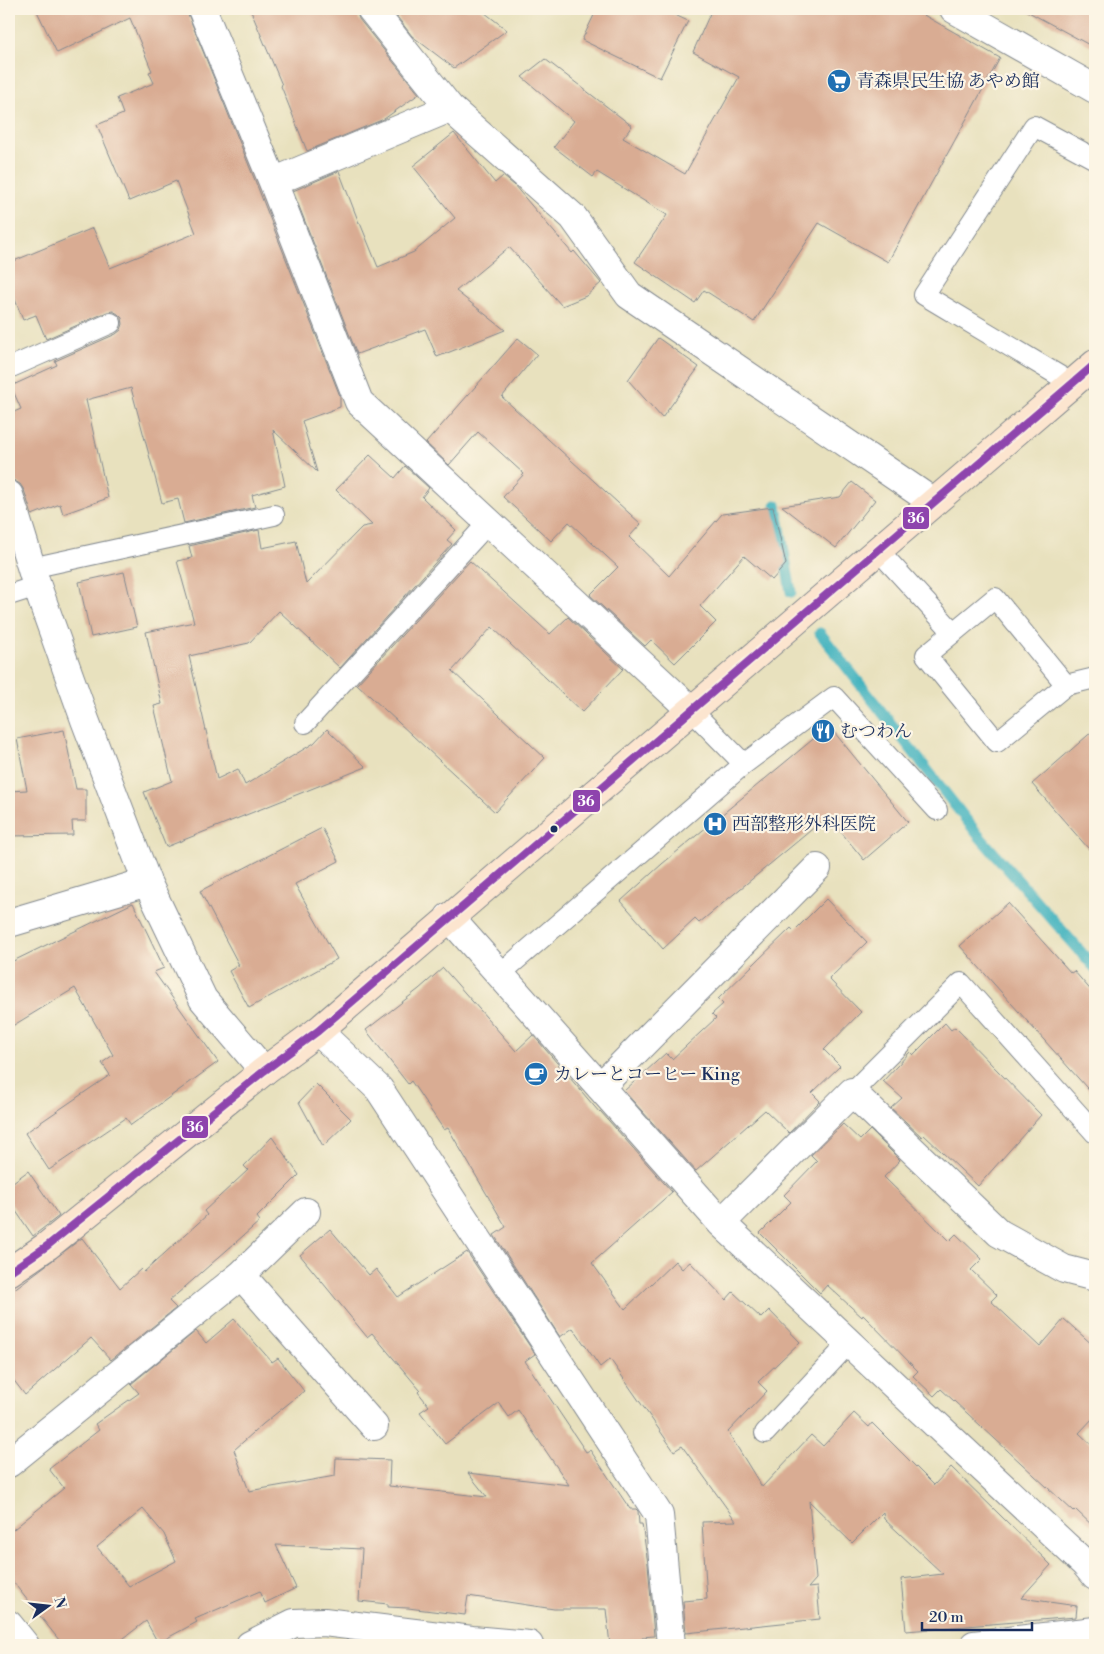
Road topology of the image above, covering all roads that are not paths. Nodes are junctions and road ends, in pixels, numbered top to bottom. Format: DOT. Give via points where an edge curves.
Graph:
graph roads {
  1 [pos="202,9"];
  2 [pos="372,9"];
  3 [pos="954,9"];
  4 [pos="1095,89"];
  5 [pos="450,108"];
  6 [pos="1095,159"];
  7 [pos="272,182"];
  8 [pos="112,323"];
  9 [pos="1095,364"];
  10 [pos="9,368"];
  11 [pos="1073,384"];
  12 [pos="9,495"];
  13 [pos="933,502"];
  14 [pos="274,515"];
  15 [pos="488,523"];
  16 [pos="878,550"];
  17 [pos="34,577"];
  18 [pos="9,595"];
  19 [pos="954,632"];
  20 [pos="1095,678"];
  21 [pos="1066,684"];
  22 [pos="692,710"];
  23 [pos="305,723"];
  24 [pos="744,764"];
  25 [pos="937,810"];
  26 [pos="817,868"];
  27 [pos="147,882"];
  28 [pos="449,917"];
  29 [pos="9,923"];
  30 [pos="500,974"];
  31 [pos="318,1031"];
  32 [pos="264,1070"];
  33 [pos="600,1087"];
  34 [pos="852,1092"];
  35 [pos="1095,1133"];
  36 [pos="306,1212"];
  37 [pos="721,1223"];
  38 [pos="9,1272"];
  39 [pos="241,1276"];
  40 [pos="1095,1276"];
  41 [pos="849,1343"];
  42 [pos="374,1426"];
  43 [pos="765,1433"];
  44 [pos="9,1463"];
  45 [pos="1095,1576"];
  46 [pos="9,1625"];
  47 [pos="1095,1631"];
  48 [pos="472,1643"];
  49 [pos="25,1645"];
  50 [pos="250,1645"];
  51 [pos="528,1645"];
  52 [pos="671,1645"];
  53 [pos="974,1645"];
  1 -- 7 [label="street"];
  2 -- 5 [label="street"];
  3 -- 4 [label="street"];
  5 -- 7 [label="street"];
  5 -- 13 [label="street" via="572,217 629,295"];
  6 -- 11 [label="lane" via="1034,126 924,295"];
  7 -- 15 [label="street" via="359,402"];
  8 -- 10 [label="lane"];
  9 -- 11 [label="street"];
  11 -- 13 [label="street"];
  12 -- 17 [label="street"];
  13 -- 16 [label="street"];
  14 -- 17 [label="lane"];
  15 -- 22 [label="street"];
  15 -- 23 [label="lane"];
  16 -- 19 [label="lane"];
  16 -- 22 [label="street"];
  17 -- 18 [label="lane"];
  17 -- 27 [label="street"];
  19 -- 21 [label="lane" via="995,598"];
  19 -- 21 [label="lane" via="926,655 997,742"];
  20 -- 21 [label="lane"];
  22 -- 24 [label="lane"];
  22 -- 28 [label="street"];
  24 -- 25 [label="lane" via="834,696"];
  24 -- 30 [label="lane"];
  26 -- 33 [label="street"];
  27 -- 29 [label="street"];
  27 -- 32 [label="street" via="203,999"];
  28 -- 30 [label="street"];
  28 -- 31 [label="street"];
  30 -- 33 [label="street"];
  31 -- 32 [label="street"];
  31 -- 52 [label="street" via="379,1089 659,1515"];
  32 -- 38 [label="street" via="47,1246"];
  33 -- 37 [label="street"];
  34 -- 35 [label="lane" via="961,983"];
  34 -- 37 [label="street"];
  34 -- 40 [label="street" via="999,1233 1064,1269"];
  36 -- 39 [label="street"];
  37 -- 41 [label="street"];
  39 -- 42 [label="street"];
  39 -- 44 [label="street"];
  41 -- 43 [label="lane"];
  41 -- 45 [label="street"];
  46 -- 49 [label="street"];
  47 -- 53 [label="street"];
  48 -- 50 [label="street" via="324,1622 294,1623"];
  48 -- 51 [label="street"];
}
